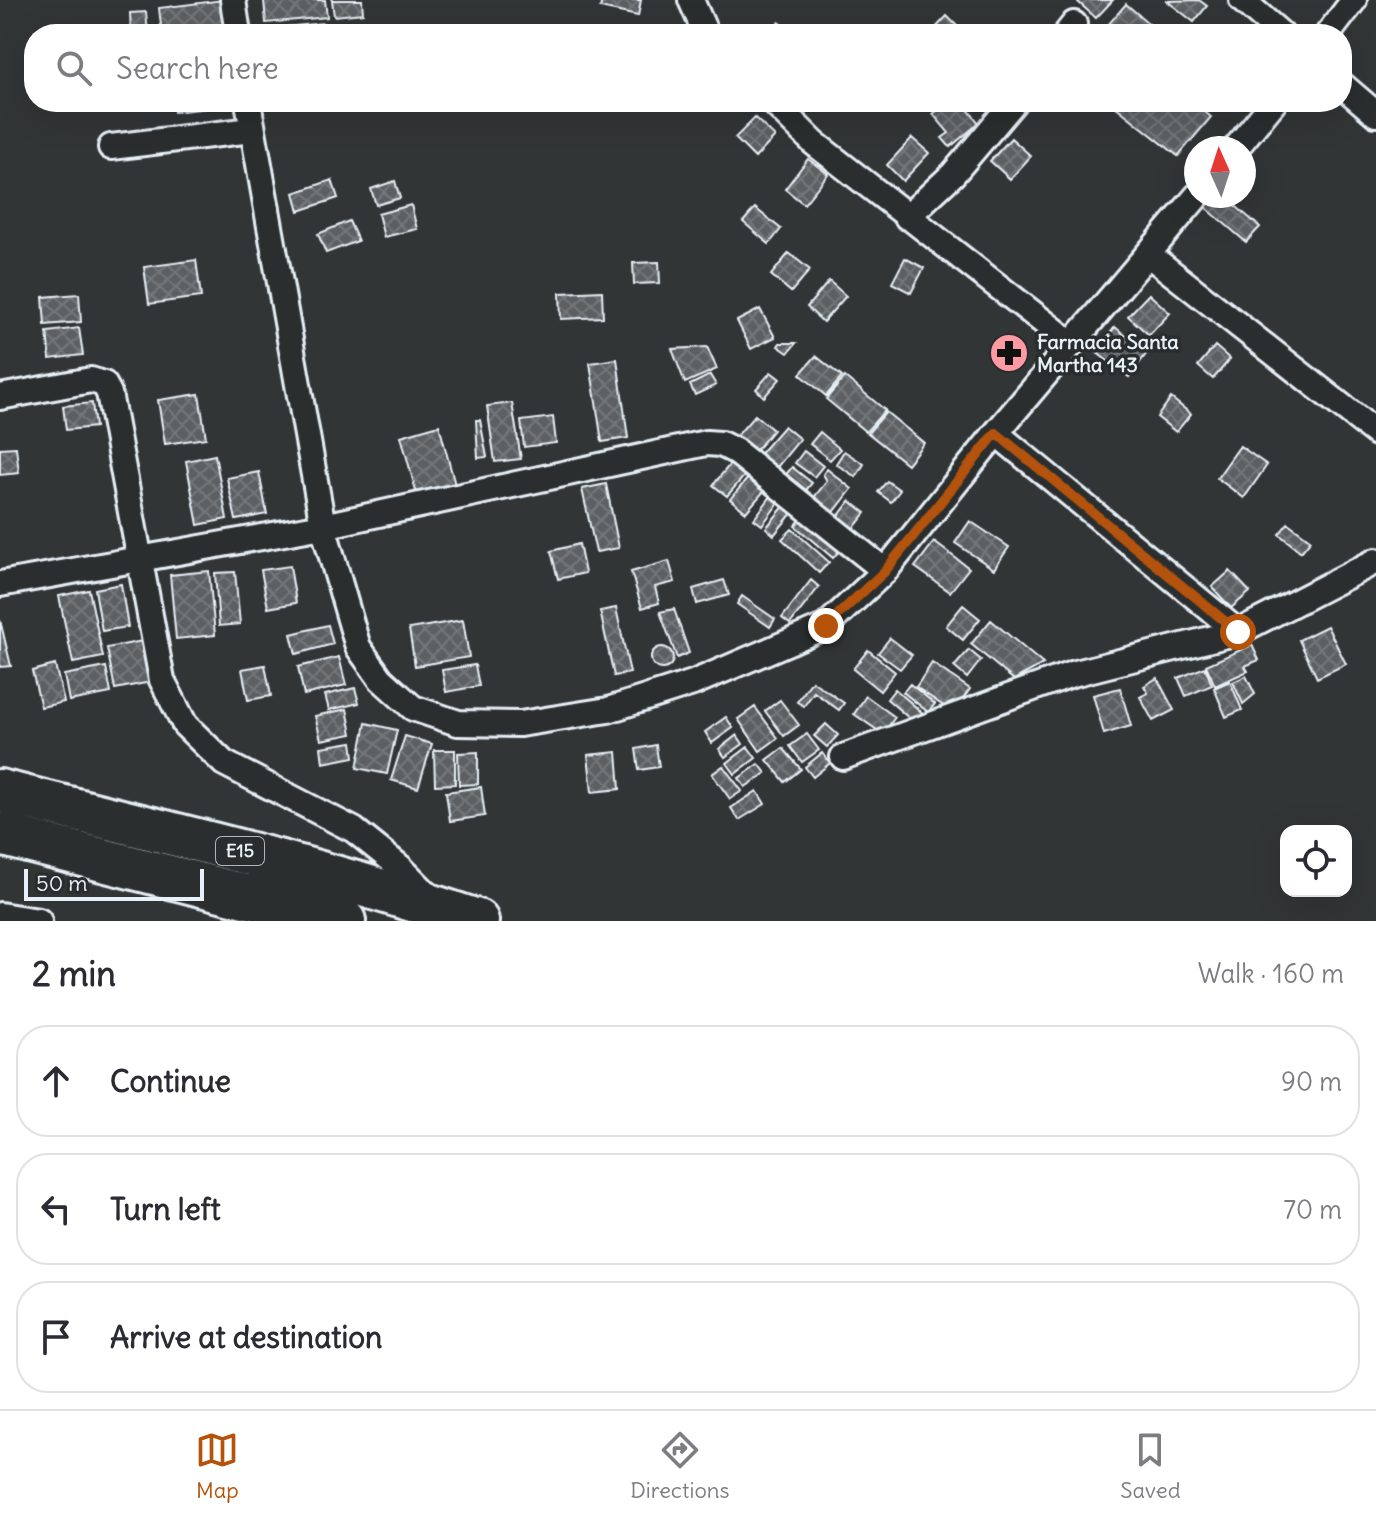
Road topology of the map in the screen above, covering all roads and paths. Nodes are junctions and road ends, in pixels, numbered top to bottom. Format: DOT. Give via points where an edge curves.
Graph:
graph roads {
  1 [pos="233,0"];
  2 [pos="691,0"];
  3 [pos="1242,0"];
  4 [pos="1354,0"];
  5 [pos="237,24"];
  6 [pos="702,24"];
  7 [pos="1270,24"];
  8 [pos="1336,24"];
  9 [pos="1352,94"];
  10 [pos="249,112"];
  11 [pos="783,112"];
  12 [pos="1006,112"];
  13 [pos="1266,112"];
  14 [pos="1376,114"];
  15 [pos="252,130"];
  16 [pos="1246,136"];
  17 [pos="111,147"];
  18 [pos="1187,208"];
  19 [pos="907,217"];
  20 [pos="1149,255"];
  21 [pos="1072,344"];
  22 [pos="0,397"];
  23 [pos="996,433"];
  24 [pos="1376,433"];
  25 [pos="323,526"];
  26 [pos="1376,561"];
  27 [pos="140,562"];
  28 [pos="885,571"];
  29 [pos="0,584"];
  30 [pos="1238,632"];
  31 [pos="843,757"];
  32 [pos="0,791"];
  33 [pos="0,834"];
  34 [pos="0,915"];
  35 [pos="453,917"];
  36 [pos="39,921"];
  37 [pos="344,921"];
  1 -- 5 [label="street"];
  2 -- 6 [label="street"];
  3 -- 7 [label="street"];
  4 -- 8 [label="street"];
  9 -- 14 [label="street"];
  10 -- 15 [label="street"];
  11 -- 19 [label="street"];
  12 -- 19 [label="street" via="953,174"];
  13 -- 16 [label="street"];
  15 -- 17 [label="street"];
  15 -- 25 [label="street"];
  18 -- 20 [label="street"];
  19 -- 21 [label="street"];
  20 -- 21 [label="street"];
  20 -- 24 [label="street"];
  21 -- 23 [label="street"];
  22 -- 27 [label="street" via="91,380 104,384"];
  23 -- 28 [label="street"];
  23 -- 30 [label="street"];
  25 -- 27 [label="street"];
  25 -- 28 [label="street" via="691,446 721,444"];
  25 -- 28 [label="street" via="358,647 381,679 413,708 458,723 520,724 608,710 693,683 826,626"];
  26 -- 30 [label="street"];
  27 -- 29 [label="street"];
  27 -- 35 [label="street" via="162,680 185,725 224,763 354,830"];
  30 -- 31 [label="street" via="1072,674"];
  32 -- 35 [label="highway, E15" via="263,857"];
  33 -- 37 [label="highway, E15"];
  34 -- 36 [label="street"];
}
